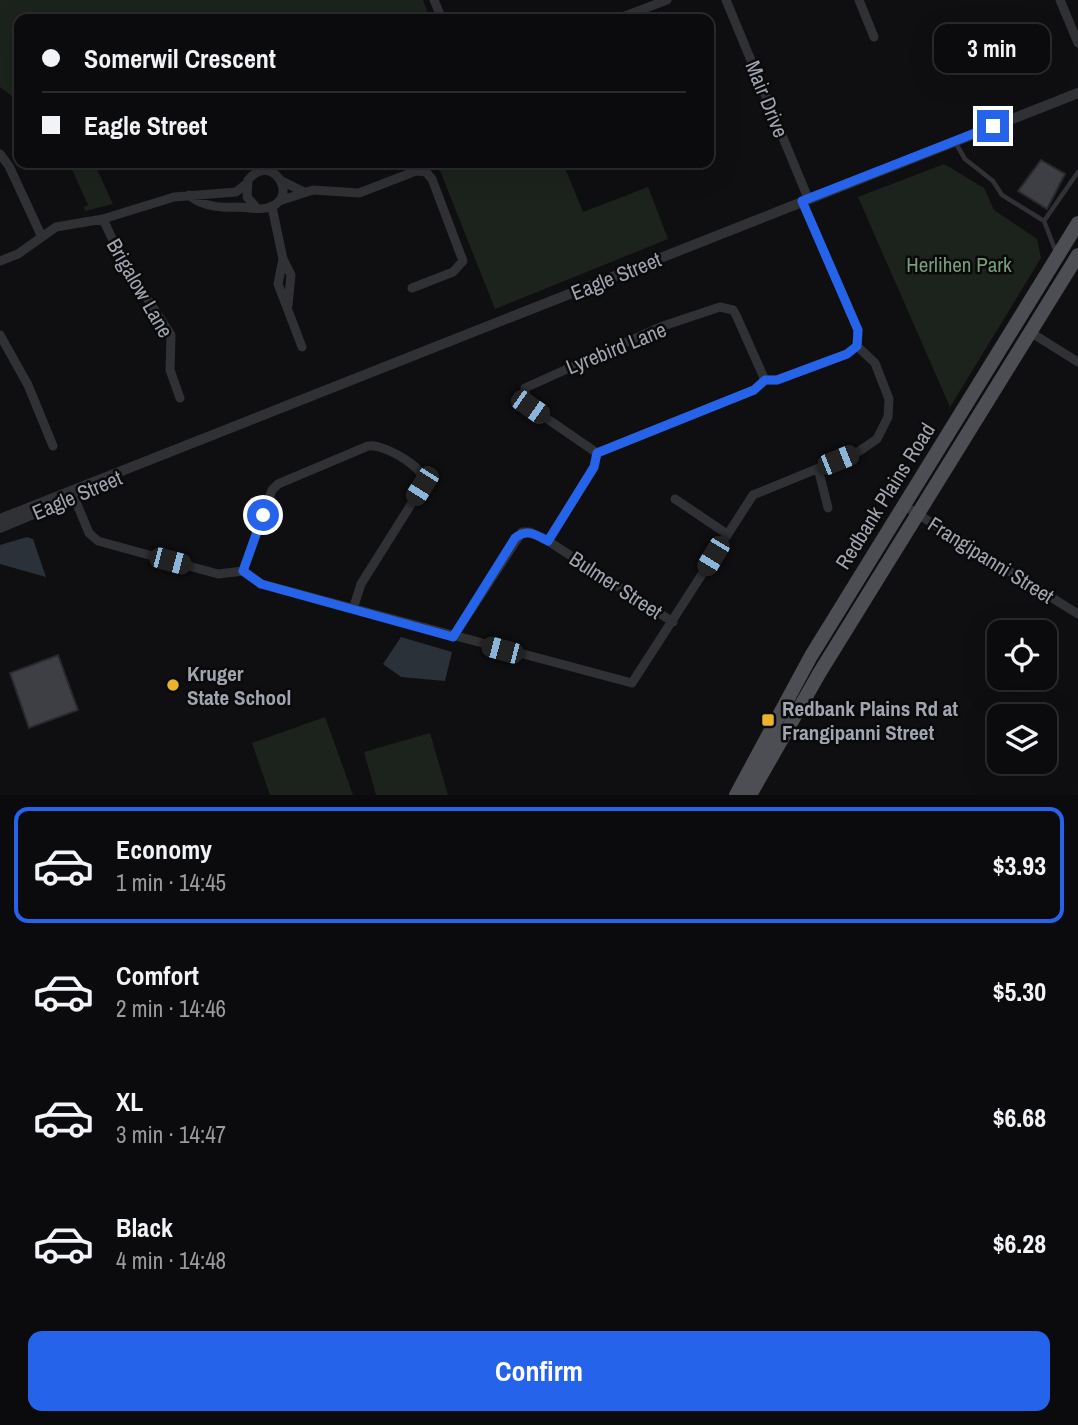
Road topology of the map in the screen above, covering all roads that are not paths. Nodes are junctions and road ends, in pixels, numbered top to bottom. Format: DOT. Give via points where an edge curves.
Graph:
graph roads {
  1 [pos="667,0"];
  2 [pos="726,0"];
  3 [pos="859,0"];
  4 [pos="1060,0"];
  5 [pos="630,14"];
  6 [pos="874,37"];
  7 [pos="1078,43"];
  8 [pos="1078,93"];
  9 [pos="955,141"];
  10 [pos="0,154"];
  11 [pos="266,168"];
  12 [pos="269,168"];
  13 [pos="1078,172"];
  14 [pos="280,180"];
  15 [pos="246,184"];
  16 [pos="302,191"];
  17 [pos="189,195"];
  18 [pos="805,200"];
  19 [pos="276,204"];
  20 [pos="256,206"];
  21 [pos="103,219"];
  22 [pos="1044,221"];
  23 [pos="1078,223"];
  24 [pos="41,235"];
  25 [pos="1078,255"];
  26 [pos="1058,256"];
  27 [pos="0,261"];
  28 [pos="412,288"];
  29 [pos="1030,332"];
  30 [pos="0,335"];
  31 [pos="857,346"];
  32 [pos="302,347"];
  33 [pos="1078,362"];
  34 [pos="765,380"];
  35 [pos="180,398"];
  36 [pos="53,446"];
  37 [pos="597,453"];
  38 [pos="818,468"];
  39 [pos="73,494"];
  40 [pos="675,499"];
  41 [pos="903,506"];
  42 [pos="828,508"];
  43 [pos="917,514"];
  44 [pos="0,519"];
  45 [pos="0,528"];
  46 [pos="727,534"];
  47 [pos="548,541"];
  48 [pos="243,571"];
  49 [pos="353,609"];
  50 [pos="1078,614"];
  51 [pos="673,622"];
  52 [pos="453,637"];
  53 [pos="736,795"];
  54 [pos="750,795"];
  1 -- 5 [label="street"];
  2 -- 18 [label="street, Mair Drive"];
  3 -- 6 [label="street"];
  4 -- 7 [label="street"];
  8 -- 9 [label="street, Eagle Street"];
  9 -- 18 [label="street, Eagle Street"];
  9 -- 22 [label="lane" via="965,159 993,181 1002,195"];
  10 -- 24 [label="street"];
  11 -- 15 [label="street"];
  12 -- 14 [label="street"];
  13 -- 22 [label="lane"];
  14 -- 16 [label="street"];
  14 -- 19 [label="street" via="283,189"];
  15 -- 17 [label="street" via="236,191"];
  15 -- 20 [label="street" via="247,197"];
  16 -- 19 [label="street"];
  16 -- 28 [label="street" via="359,193 416,171 429,175 463,261 453,272"];
  17 -- 20 [label="street" via="209,205"];
  17 -- 21 [label="street"];
  18 -- 31 [label="street, Mair Drive" via="858,330"];
  18 -- 39 [label="street, Eagle Street"];
  19 -- 20 [label="street"];
  19 -- 32 [label="street" via="283,259 278,284"];
  21 -- 24 [label="street"];
  21 -- 35 [label="street, Brigalow Lane" via="122,260 171,335 170,370"];
  22 -- 26 [label="lane"];
  23 -- 26 [label="main road, Redbank Plains Road"];
  24 -- 27 [label="street" via="18,254"];
  25 -- 29 [label="main road, Redbank Plains Road"];
  26 -- 41 [label="main road, Redbank Plains Road"];
  29 -- 33 [label="street"];
  29 -- 43 [label="main road, Redbank Plains Road"];
  30 -- 36 [label="street"];
  31 -- 34 [label="street" via="777,380"];
  31 -- 38 [label="street" via="875,363 884,383 888,417 868,446"];
  34 -- 37 [label="street" via="754,390"];
  34 -- 37 [label="street, Lyrebird Lane" via="736,315 720,307 652,331 525,388 530,407"];
  37 -- 47 [label="street" via="594,467"];
  38 -- 42 [label="street"];
  38 -- 46 [label="street" via="753,495"];
  39 -- 44 [label="street, Eagle Street"];
  39 -- 45 [label="street, Eagle Street"];
  39 -- 48 [label="street" via="89,533 98,541 218,574"];
  40 -- 46 [label="street"];
  41 -- 43 [label="street, Frangipanni Street"];
  41 -- 53 [label="main road, Redbank Plains Road" via="811,656"];
  43 -- 50 [label="street, Frangipanni Street"];
  43 -- 54 [label="main road, Redbank Plains Road"];
  46 -- 51 [label="street"];
  47 -- 51 [label="street, Bulmer Street"];
  47 -- 52 [label="street, Bulmer Street" via="530,532 515,538"];
  48 -- 49 [label="street" via="261,584"];
  48 -- 49 [label="street" via="278,484 380,445 416,467 422,486 361,583"];
  49 -- 52 [label="street"];
  51 -- 52 [label="street" via="632,683"];
}
